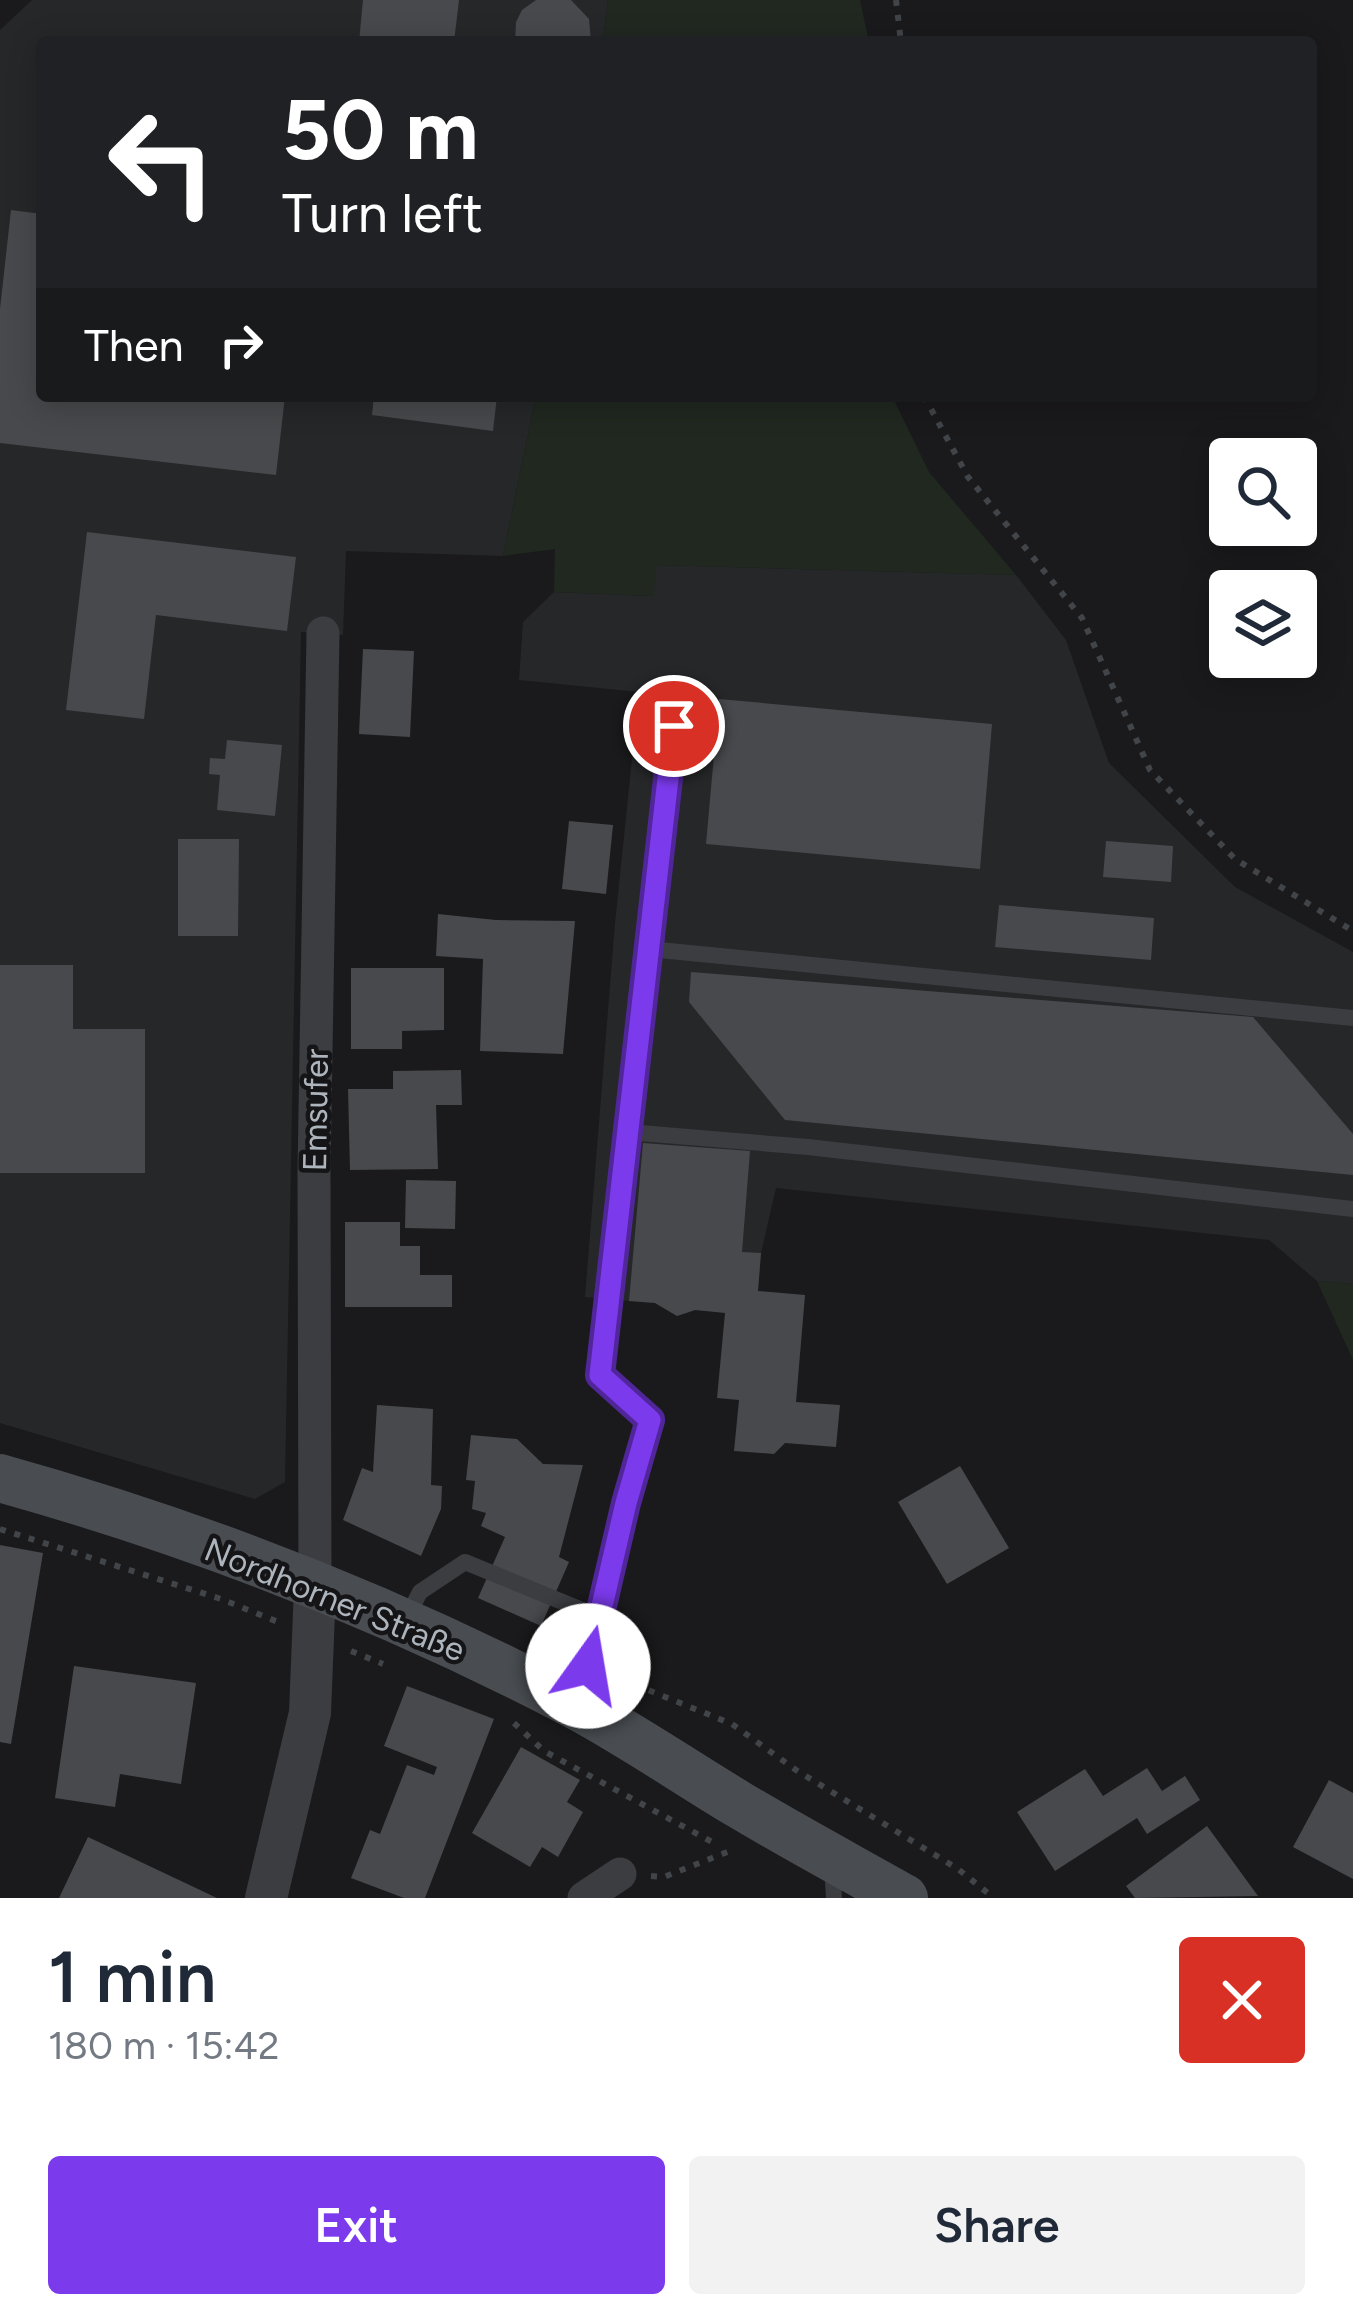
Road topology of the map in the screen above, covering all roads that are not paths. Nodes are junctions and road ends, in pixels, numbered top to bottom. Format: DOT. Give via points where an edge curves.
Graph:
graph roads {
  1 [pos="322,633"];
  2 [pos="674,726"];
  3 [pos="649,949"];
  4 [pos="1353,1018"];
  5 [pos="628,1132"];
  6 [pos="1353,1209"];
  7 [pos="0,1478"];
  8 [pos="315,1587"];
  9 [pos="599,1617"];
  10 [pos="404,1625"];
  11 [pos="575,1705"];
  12 [pos="620,1874"];
  13 [pos="833,1878"];
  14 [pos="266,1898"];
  15 [pos="584,1898"];
  16 [pos="904,1898"];
  1 -- 8 [label="street, Emsufer"];
  2 -- 3 [label="lane"];
  3 -- 4 [label="lane"];
  3 -- 5 [label="lane"];
  5 -- 6 [label="lane"];
  5 -- 9 [label="lane" via="600,1375 650,1420"];
  7 -- 8 [label="main road, Nordhorner Straße"];
  8 -- 10 [label="main road, Nordhorner Straße"];
  8 -- 14 [label="street" via="310,1713"];
  9 -- 10 [label="lane" via="465,1562 420,1592"];
  9 -- 11 [label="lane"];
  10 -- 11 [label="main road, Nordhorner Straße"];
  11 -- 13 [label="main road, Nordhorner Straße" via="783,1830"];
  12 -- 15 [label="street"];
  13 -- 16 [label="main road, Nordhorner Straße"];
}
